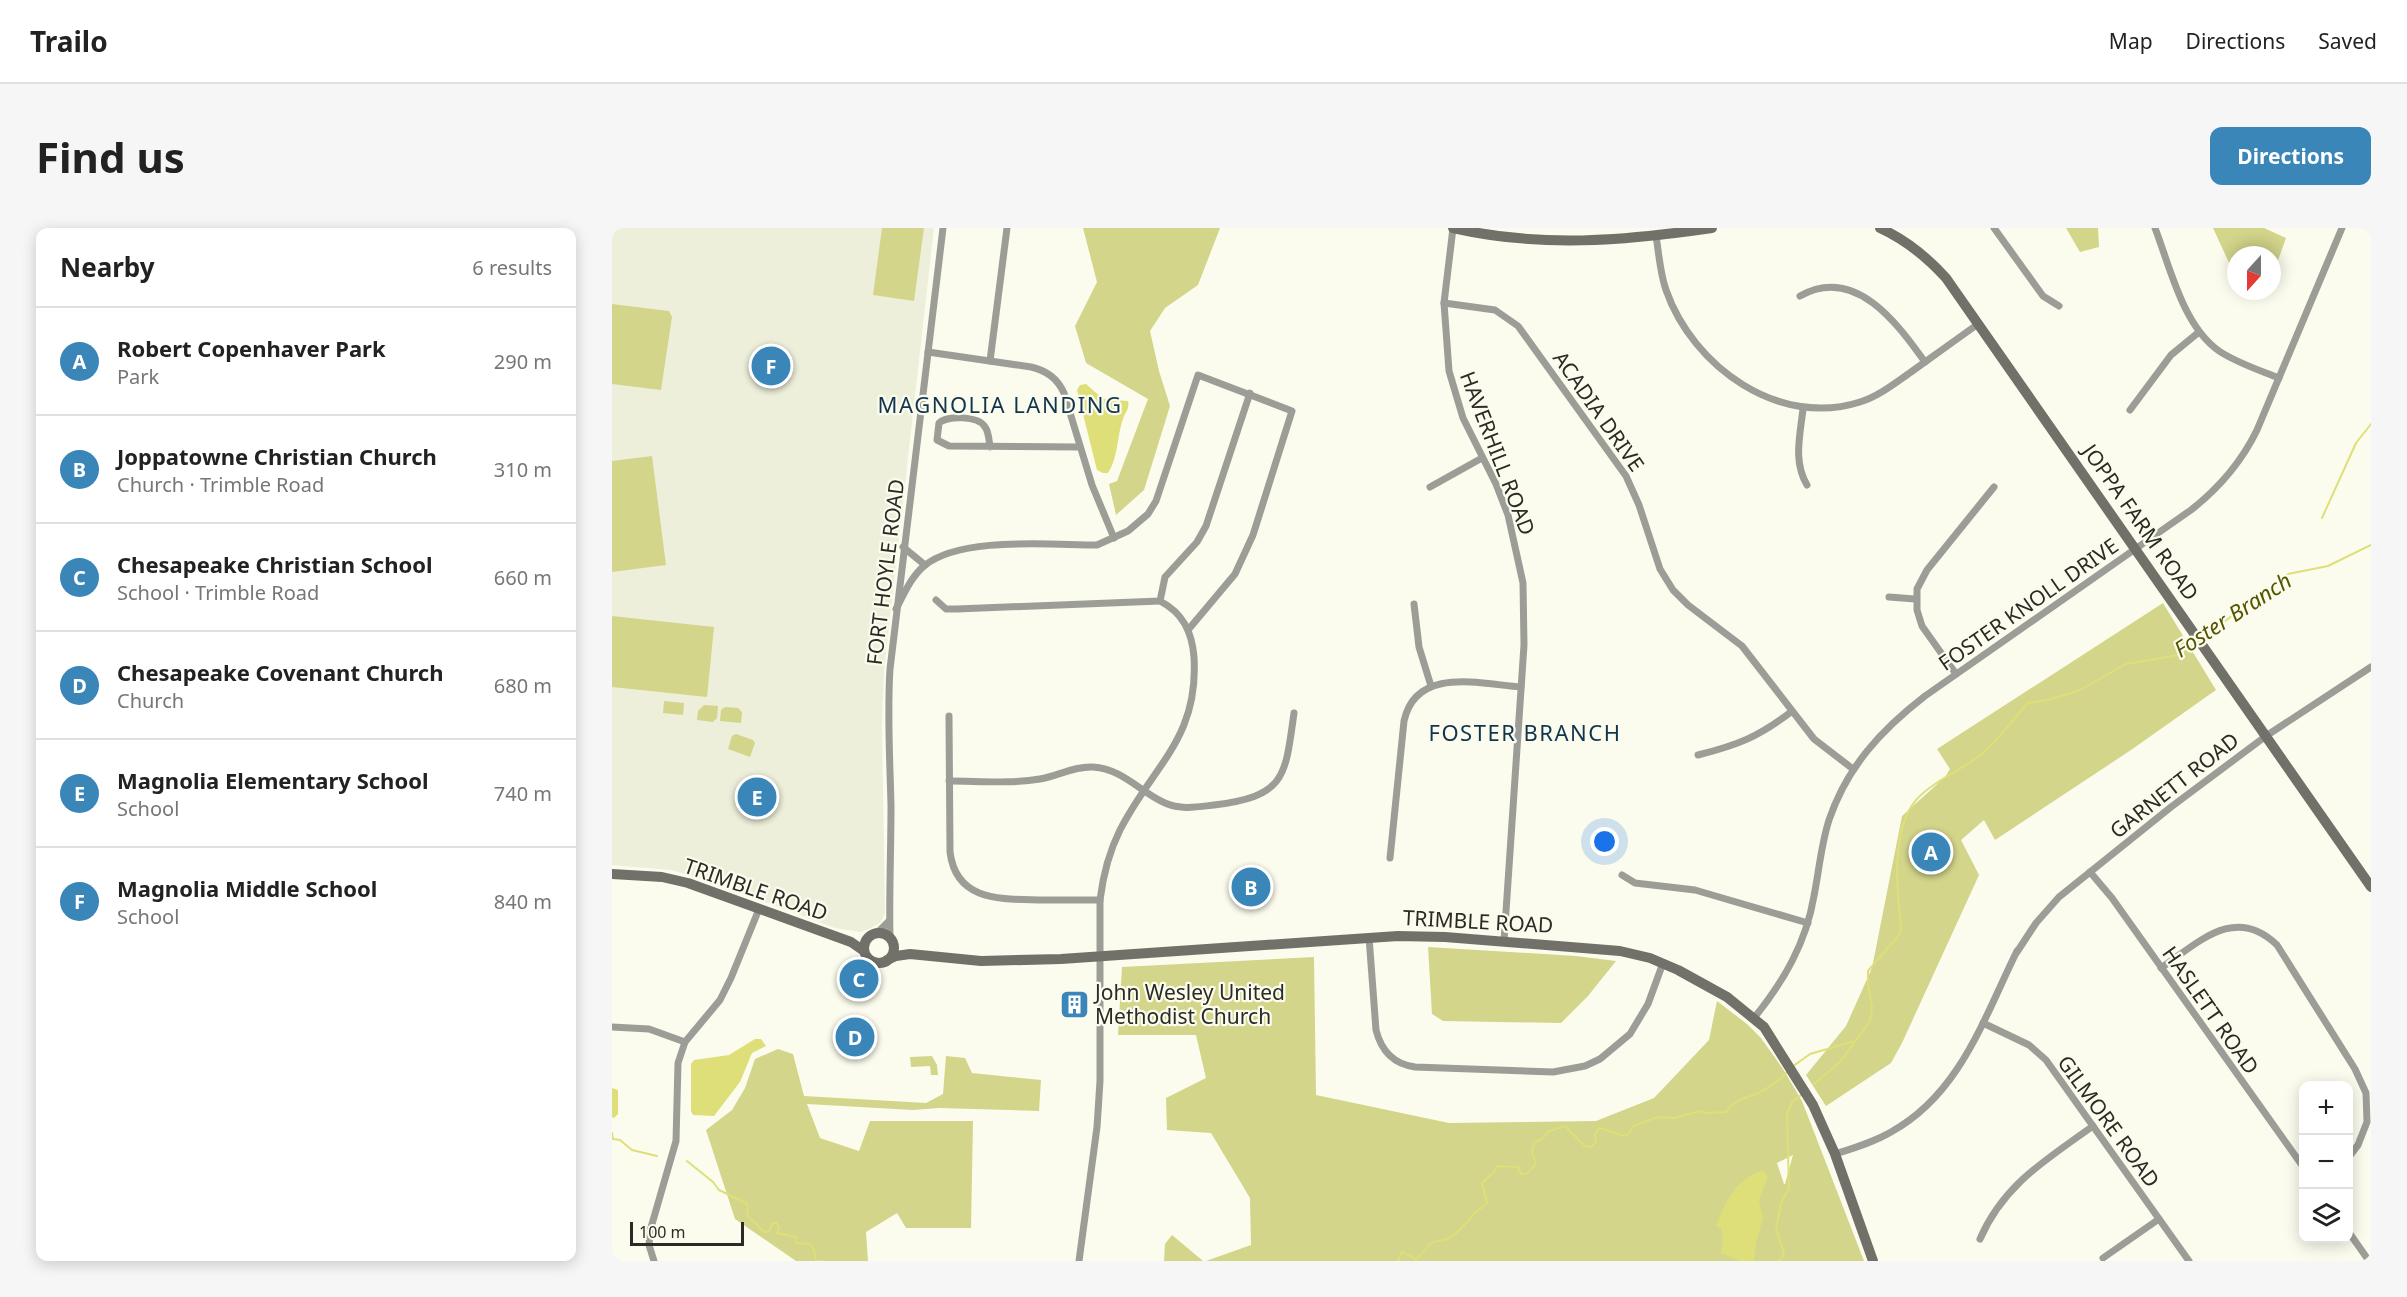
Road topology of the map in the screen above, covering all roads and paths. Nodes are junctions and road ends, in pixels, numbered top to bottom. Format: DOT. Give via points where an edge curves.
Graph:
graph roads {
  1 [pos="943,228"];
  2 [pos="1007,228"];
  3 [pos="1452,228"];
  4 [pos="1712,228"];
  5 [pos="1880,228"];
  6 [pos="1994,228"];
  7 [pos="2155,228"];
  8 [pos="2342,228"];
  9 [pos="1656,236"];
  10 [pos="1800,296"];
  11 [pos="1444,303"];
  12 [pos="2059,306"];
  13 [pos="1978,324"];
  14 [pos="2199,332"];
  15 [pos="928,352"];
  16 [pos="990,361"];
  17 [pos="1925,362"];
  18 [pos="2279,378"];
  19 [pos="1250,393"];
  20 [pos="1803,409"];
  21 [pos="2130,410"];
  22 [pos="990,447"];
  23 [pos="1079,447"];
  24 [pos="1482,458"];
  25 [pos="1807,485"];
  26 [pos="1430,487"];
  27 [pos="1994,487"];
  28 [pos="1114,538"];
  29 [pos="903,547"];
  30 [pos="2136,549"];
  31 [pos="925,565"];
  32 [pos="1889,597"];
  33 [pos="1916,599"];
  34 [pos="936,600"];
  35 [pos="1160,601"];
  36 [pos="1414,604"];
  37 [pos="896,609"];
  38 [pos="1188,630"];
  39 [pos="2371,667"];
  40 [pos="1956,674"];
  41 [pos="1431,686"];
  42 [pos="1521,687"];
  43 [pos="1294,712"];
  44 [pos="1791,712"];
  45 [pos="949,716"];
  46 [pos="2266,736"];
  47 [pos="1698,755"];
  48 [pos="1853,769"];
  49 [pos="949,781"];
  50 [pos="1145,791"];
  51 [pos="1390,858"];
  52 [pos="2090,872"];
  53 [pos="612,874"];
  54 [pos="1622,875"];
  55 [pos="2371,887"];
  56 [pos="1100,900"];
  57 [pos="759,909"];
  58 [pos="888,922"];
  59 [pos="1808,923"];
  60 [pos="873,935"];
  61 [pos="1369,937"];
  62 [pos="891,940"];
  63 [pos="1504,941"];
  64 [pos="851,942"];
  65 [pos="864,951"];
  66 [pos="910,954"];
  67 [pos="1101,956"];
  68 [pos="888,960"];
  69 [pos="1663,963"];
  70 [pos="2161,968"];
  71 [pos="1754,1017"];
  72 [pos="1983,1023"];
  73 [pos="612,1027"];
  74 [pos="686,1042"];
  75 [pos="2093,1126"];
  76 [pos="2353,1152"];
  77 [pos="1835,1154"];
  78 [pos="2299,1161"];
  79 [pos="2159,1219"];
  80 [pos="2353,1238"];
  81 [pos="1980,1239"];
  82 [pos="2103,1258"];
  83 [pos="654,1261"];
  84 [pos="1079,1261"];
  85 [pos="1873,1261"];
  86 [pos="2189,1261"];
  87 [pos="2370,1261"];
  1 -- 15 [label="street, FORT HOYLE ROAD"];
  2 -- 16 [label="street"];
  3 -- 9 [label="street" via="1565,242"];
  3 -- 11 [label="street, HAVERHILL ROAD"];
  4 -- 9 [label="street"];
  5 -- 13 [label="street, JOPPA FARM ROAD" via="1909,244 1936,267"];
  6 -- 12 [label="street" via="2043,296"];
  7 -- 14 [label="street"];
  8 -- 18 [label="street, FOSTER KNOLL DRIVE"];
  9 -- 20 [label="street" via="1666,291 1684,326 1700,346 1722,370 1746,387"];
  10 -- 17 [label="street" via="1825,287 1863,297 1895,321"];
  11 -- 24 [label="street, HAVERHILL ROAD" via="1453,387"];
  11 -- 44 [label="street, ACADIA DRIVE" via="1495,310 1518,326 1626,476 1669,584 1742,646"];
  13 -- 17 [label="street"];
  13 -- 30 [label="street, JOPPA FARM ROAD"];
  14 -- 18 [label="street" via="2227,355"];
  14 -- 21 [label="street" via="2171,355"];
  15 -- 16 [label="street"];
  15 -- 29 [label="street, FORT HOYLE ROAD"];
  16 -- 23 [label="street" via="1037,368 1058,380"];
  17 -- 20 [label="street" via="1861,402 1832,409"];
  18 -- 30 [label="street, FOSTER KNOLL DRIVE" via="2251,443 2228,476 2202,502"];
  19 -- 28 [label="street" via="1198,375 1156,501 1139,523"];
  19 -- 35 [label="street" via="1206,526 1197,542 1165,577"];
  19 -- 38 [label="street" via="1292,411 1253,535 1234,574"];
  20 -- 25 [label="street" via="1797,454 1800,474"];
  22 -- 22 [label="street" via="941,444 936,435 939,423 949,417 980,422 985,426"];
  22 -- 23 [label="street"];
  23 -- 28 [label="street"];
  24 -- 26 [label="street"];
  24 -- 42 [label="street, HAVERHILL ROAD" via="1502,497 1519,558 1525,616"];
  27 -- 33 [label="street" via="1921,579"];
  28 -- 31 [label="street" via="1097,545 977,546 956,550"];
  29 -- 31 [label="street"];
  29 -- 37 [label="street, FORT HOYLE ROAD"];
  30 -- 40 [label="street, FOSTER KNOLL DRIVE"];
  30 -- 46 [label="street, JOPPA FARM ROAD"];
  31 -- 37 [label="street"];
  32 -- 33 [label="street"];
  33 -- 40 [label="street" via="1922,626"];
  34 -- 35 [label="street" via="946,609"];
  35 -- 38 [label="street" via="1177,612"];
  36 -- 41 [label="street" via="1419,647"];
  37 -- 58 [label="street, FORT HOYLE ROAD" via="887,736 892,884"];
  38 -- 50 [label="street" via="1195,670 1190,709 1174,748"];
  39 -- 46 [label="street, GARNETT ROAD"];
  40 -- 48 [label="street, FOSTER KNOLL DRIVE" via="1892,723"];
  41 -- 42 [label="street" via="1456,683"];
  41 -- 51 [label="street" via="1412,700 1406,713"];
  42 -- 63 [label="street, HAVERHILL ROAD"];
  43 -- 50 [label="street" via="1283,773 1269,789 1253,798 1186,808 1170,805"];
  44 -- 47 [label="street" via="1740,744"];
  44 -- 48 [label="street, ACADIA DRIVE" via="1814,739"];
  45 -- 49 [label="street"];
  46 -- 52 [label="street, GARNETT ROAD"];
  46 -- 55 [label="street, JOPPA FARM ROAD"];
  48 -- 59 [label="street, FOSTER KNOLL DRIVE" via="1826,830"];
  49 -- 50 [label="street" via="1036,780 1092,767 1118,773"];
  49 -- 56 [label="street" via="951,860 968,886 999,899"];
  50 -- 56 [label="street" via="1115,840"];
  52 -- 70 [label="street, HASLETT ROAD"];
  52 -- 72 [label="street, GARNETT ROAD" via="2051,905 2017,951"];
  53 -- 57 [label="street, TRIMBLE ROAD" via="688,883"];
  54 -- 59 [label="street" via="1635,883 1695,890"];
  56 -- 67 [label="street"];
  57 -- 64 [label="street, TRIMBLE ROAD"];
  57 -- 74 [label="street" via="720,1000"];
  58 -- 60 [label="street"];
  58 -- 62 [label="street, FORT HOYLE ROAD"];
  59 -- 71 [label="street, FOSTER KNOLL DRIVE" via="1786,974"];
  60 -- 62 [label="street"];
  60 -- 64 [label="street"];
  60 -- 65 [label="street"];
  61 -- 63 [label="street, TRIMBLE ROAD"];
  61 -- 67 [label="street, TRIMBLE ROAD"];
  61 -- 69 [label="street" via="1379,1042 1395,1060 1415,1067 1553,1072 1585,1066 1630,1034 1648,1004"];
  62 -- 66 [label="street, TRIMBLE ROAD"];
  62 -- 68 [label="street" via="893,952"];
  63 -- 69 [label="street, TRIMBLE ROAD" via="1600,948"];
  64 -- 65 [label="street, TRIMBLE ROAD"];
  65 -- 68 [label="street" via="873,962"];
  66 -- 67 [label="street, TRIMBLE ROAD" via="1000,961"];
  66 -- 68 [label="street, TRIMBLE ROAD"];
  67 -- 84 [label="street" via="1097,1123"];
  69 -- 71 [label="street, TRIMBLE ROAD" via="1709,985"];
  70 -- 76 [label="street" via="2212,933 2237,926 2261,932 2277,945 2366,1093 2367,1122"];
  70 -- 78 [label="street, HASLETT ROAD"];
  71 -- 77 [label="street, TRIMBLE ROAD" via="1773,1039 1813,1105"];
  72 -- 75 [label="street, GILMORE ROAD" via="2038,1052"];
  72 -- 77 [label="street, GARNETT ROAD" via="1957,1072 1921,1112 1885,1135"];
  73 -- 74 [label="street" via="649,1029"];
  74 -- 83 [label="street" via="678,1063 676,1141 650,1231"];
  75 -- 79 [label="street, GILMORE ROAD"];
  75 -- 81 [label="street" via="2017,1182 1999,1204"];
  77 -- 85 [label="street, TRIMBLE ROAD"];
  79 -- 82 [label="street"];
  79 -- 86 [label="street, GILMORE ROAD"];
  80 -- 87 [label="street"];
}
